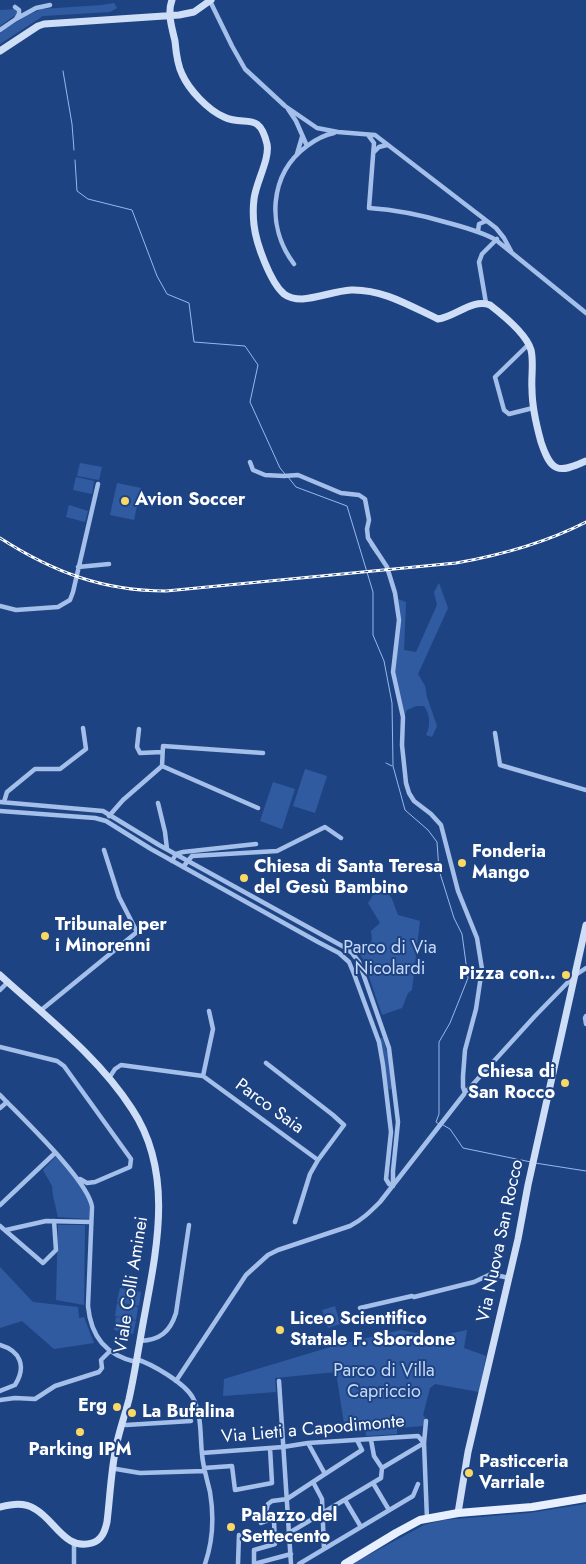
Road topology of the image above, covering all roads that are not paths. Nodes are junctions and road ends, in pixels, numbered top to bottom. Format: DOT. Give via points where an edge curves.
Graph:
graph roads {
  1 [pos="172,0"];
  2 [pos="210,0"];
  3 [pos="50,5"];
  4 [pos="15,7"];
  5 [pos="170,16"];
  6 [pos="16,19"];
  7 [pos="0,30"];
  8 [pos="0,51"];
  9 [pos="285,106"];
  10 [pos="301,117"];
  11 [pos="296,121"];
  12 [pos="317,128"];
  13 [pos="338,132"];
  14 [pos="368,135"];
  15 [pos="302,136"];
  16 [pos="319,138"];
  17 [pos="387,145"];
  18 [pos="307,146"];
  19 [pos="374,152"];
  20 [pos="297,155"];
  21 [pos="486,220"];
  22 [pos="478,231"];
  23 [pos="502,235"];
  24 [pos="496,240"];
  25 [pos="511,251"];
  26 [pos="294,264"];
  27 [pos="486,303"];
  28 [pos="586,313"];
  29 [pos="529,344"];
  30 [pos="533,408"];
  31 [pos="586,461"];
  32 [pos="250,462"];
  33 [pos="98,484"];
  34 [pos="110,564"];
  35 [pos="78,567"];
  36 [pos="0,606"];
  37 [pos="83,728"];
  38 [pos="139,729"];
  39 [pos="495,733"];
  40 [pos="162,752"];
  41 [pos="263,753"];
  42 [pos="162,766"];
  43 [pos="586,790"];
  44 [pos="2,802"];
  45 [pos="158,803"];
  46 [pos="258,808"];
  47 [pos="0,810"];
  48 [pos="109,815"];
  49 [pos="106,821"];
  50 [pos="341,838"];
  51 [pos="256,844"];
  52 [pos="167,849"];
  53 [pos="104,850"];
  54 [pos="176,854"];
  55 [pos="188,860"];
  56 [pos="172,861"];
  57 [pos="183,868"];
  58 [pos="586,925"];
  59 [pos="586,968"];
  60 [pos="0,974"];
  61 [pos="574,976"];
  62 [pos="8,982"];
  63 [pos="0,990"];
  64 [pos="372,1000"];
  65 [pos="364,1002"];
  66 [pos="209,1011"];
  67 [pos="40,1012"];
  68 [pos="586,1016"];
  69 [pos="586,1024"];
  70 [pos="382,1025"];
  71 [pos="374,1028"];
  72 [pos="384,1031"];
  73 [pos="376,1036"];
  74 [pos="0,1047"];
  75 [pos="266,1063"];
  76 [pos="203,1076"];
  77 [pos="109,1078"];
  78 [pos="465,1093"];
  79 [pos="395,1094"];
  80 [pos="0,1095"];
  81 [pos="387,1095"];
  82 [pos="7,1102"];
  83 [pos="0,1108"];
  84 [pos="55,1153"];
  85 [pos="318,1160"];
  86 [pos="74,1175"];
  87 [pos="96,1182"];
  88 [pos="393,1186"];
  89 [pos="92,1203"];
  90 [pos="0,1205"];
  91 [pos="54,1221"];
  92 [pos="92,1222"];
  93 [pos="296,1222"];
  94 [pos="0,1226"];
  95 [pos="189,1226"];
  96 [pos="5,1230"];
  97 [pos="509,1278"];
  98 [pos="360,1308"];
  99 [pos="140,1341"];
  100 [pos="0,1345"];
  101 [pos="110,1351"];
  102 [pos="136,1361"];
  103 [pos="176,1381"];
  104 [pos="279,1381"];
  105 [pos="0,1391"];
  106 [pos="0,1400"];
  107 [pos="426,1420"];
  108 [pos="191,1421"];
  109 [pos="126,1425"];
  110 [pos="357,1440"];
  111 [pos="371,1440"];
  112 [pos="308,1443"];
  113 [pos="424,1443"];
  114 [pos="283,1447"];
  115 [pos="270,1448"];
  116 [pos="202,1453"];
  117 [pos="382,1468"];
  118 [pos="116,1469"];
  119 [pos="204,1469"];
  120 [pos="326,1474"];
  121 [pos="313,1482"];
  122 [pos="373,1483"];
  123 [pos="418,1484"];
  124 [pos="586,1498"];
  125 [pos="287,1499"];
  126 [pos="345,1500"];
  127 [pos="0,1507"];
  128 [pos="389,1510"];
  129 [pos="323,1513"];
  130 [pos="458,1513"];
  131 [pos="427,1519"];
  132 [pos="269,1520"];
  133 [pos="261,1523"];
  134 [pos="361,1527"];
  135 [pos="289,1533"];
  136 [pos="240,1535"];
  137 [pos="74,1544"];
  138 [pos="324,1549"];
  139 [pos="291,1554"];
  140 [pos="74,1564"];
  141 [pos="205,1564"];
  142 [pos="238,1564"];
  143 [pos="254,1564"];
  144 [pos="291,1564"];
  145 [pos="299,1564"];
  146 [pos="345,1564"];
  1 -- 5 [label="main road"];
  2 -- 5 [label="main road" via="194,12"];
  2 -- 9 [label="street" via="245,69"];
  3 -- 6 [label="street" via="36,8"];
  4 -- 6 [label="street" via="19,10"];
  5 -- 8 [label="main road" via="50,22 38,26"];
  5 -- 27 [label="main road" via="178,64 189,85 219,115 253,121 264,135 268,149 254,197 254,227 268,269 284,294 302,299 351,290 373,292 387,295 438,319"];
  6 -- 7 [label="street"];
  9 -- 10 [label="street"];
  9 -- 11 [label="street"];
  10 -- 11 [label="street"];
  10 -- 12 [label="street"];
  11 -- 15 [label="street"];
  12 -- 13 [label="street"];
  12 -- 16 [label="street"];
  13 -- 14 [label="street"];
  13 -- 16 [label="street"];
  14 -- 17 [label="street" via="375,135"];
  14 -- 19 [label="street" via="373,140"];
  15 -- 18 [label="street"];
  15 -- 20 [label="street"];
  16 -- 18 [label="street"];
  17 -- 19 [label="street"];
  17 -- 21 [label="street"];
  18 -- 20 [label="street"];
  19 -- 22 [label="street" via="369,208 407,212"];
  20 -- 26 [label="street" via="282,176 275,203 279,232"];
  21 -- 22 [label="street" via="479,224"];
  21 -- 23 [label="street"];
  22 -- 24 [label="street"];
  23 -- 24 [label="street"];
  23 -- 25 [label="street"];
  24 -- 25 [label="street"];
  24 -- 27 [label="street" via="482,254 479,262"];
  25 -- 28 [label="street"];
  27 -- 29 [label="main road"];
  29 -- 30 [label="main road"];
  29 -- 30 [label="street" via="495,377 504,410 509,414"];
  30 -- 31 [label="main road" via="546,459 562,469"];
  32 -- 78 [label="street" via="253,470 265,475 298,475 365,499 368,538 387,568 399,620 393,672 403,717 406,783 414,801 441,825 458,891 477,938 482,969 465,1050"];
  33 -- 35 [label="street"];
  34 -- 35 [label="street"];
  35 -- 36 [label="street" via="72,598 63,605 16,610"];
  37 -- 44 [label="street" via="86,748 60,769 35,769 7,792"];
  38 -- 40 [label="street" via="137,747 140,753"];
  39 -- 43 [label="street" via="500,765"];
  40 -- 41 [label="street" via="163,746"];
  40 -- 42 [label="street"];
  42 -- 46 [label="street"];
  42 -- 48 [label="street"];
  44 -- 48 [label="street" via="95,809"];
  45 -- 52 [label="street"];
  47 -- 49 [label="street"];
  48 -- 49 [label="street"];
  48 -- 52 [label="street"];
  49 -- 56 [label="street"];
  50 -- 55 [label="street" via="325,827 277,851 192,856"];
  51 -- 54 [label="street"];
  52 -- 54 [label="street"];
  53 -- 67 [label="street" via="119,897 137,932"];
  54 -- 55 [label="street"];
  54 -- 56 [label="street"];
  55 -- 57 [label="street"];
  55 -- 64 [label="street" via="344,946 359,962"];
  56 -- 57 [label="street"];
  57 -- 65 [label="street" via="346,959"];
  58 -- 61 [label="main road, Via Nuova San Rocco"];
  59 -- 61 [label="street"];
  60 -- 62 [label="main road, Viale Colli Aminei"];
  61 -- 78 [label="street"];
  61 -- 97 [label="main road, Via Nuova San Rocco"];
  62 -- 63 [label="street"];
  62 -- 67 [label="main road, Viale Colli Aminei"];
  64 -- 65 [label="street"];
  64 -- 70 [label="street"];
  65 -- 71 [label="street"];
  66 -- 76 [label="street" via="213,1029"];
  67 -- 77 [label="main road, Viale Colli Aminei"];
  68 -- 69 [label="street"];
  70 -- 71 [label="street"];
  70 -- 72 [label="street"];
  71 -- 73 [label="street"];
  72 -- 73 [label="street"];
  72 -- 79 [label="street"];
  73 -- 81 [label="street"];
  74 -- 87 [label="street" via="58,1061 64,1066 130,1157 130,1167"];
  75 -- 85 [label="street, Parco Saia" via="344,1125"];
  76 -- 77 [label="street, Parco Saia" via="121,1064"];
  76 -- 85 [label="street, Parco Saia"];
  77 -- 99 [label="main road, Viale Colli Aminei" via="143,1127 157,1175 157,1246"];
  78 -- 88 [label="street"];
  79 -- 81 [label="street"];
  79 -- 88 [label="street" via="398,1122"];
  80 -- 82 [label="street"];
  81 -- 88 [label="street" via="391,1132 386,1178"];
  82 -- 83 [label="street"];
  82 -- 84 [label="street"];
  84 -- 86 [label="street"];
  84 -- 90 [label="street"];
  85 -- 93 [label="street, Parco Saia" via="310,1174"];
  86 -- 87 [label="street" via="84,1182"];
  86 -- 89 [label="street"];
  87 -- 89 [label="street" via="90,1188"];
  88 -- 103 [label="street" via="358,1222 278,1250 258,1264 246,1275"];
  89 -- 92 [label="street"];
  91 -- 92 [label="street"];
  91 -- 96 [label="street"];
  91 -- 96 [label="street" via="56,1250 43,1263"];
  92 -- 101 [label="street" via="89,1318 96,1334"];
  94 -- 96 [label="street"];
  95 -- 99 [label="street" via="172,1325 162,1336"];
  97 -- 98 [label="street" via="491,1274 474,1282"];
  97 -- 130 [label="main road, Via Nuova San Rocco" via="468,1452"];
  99 -- 102 [label="main road, Viale Colli Aminei"];
  100 -- 105 [label="street" via="13,1351 22,1369 14,1385"];
  101 -- 102 [label="street" via="120,1358"];
  101 -- 106 [label="street" via="101,1360 100,1371 62,1384 35,1399"];
  102 -- 103 [label="street"];
  102 -- 137 [label="main road, Viale Colli Aminei" via="116,1446 103,1534 96,1542"];
  103 -- 116 [label="street" via="195,1403"];
  104 -- 114 [label="street"];
  107 -- 113 [label="street"];
  108 -- 109 [label="street"];
  110 -- 111 [label="street, Via Lieti a Capodimonte"];
  110 -- 112 [label="street, Via Lieti a Capodimonte"];
  110 -- 120 [label="street" via="362,1450"];
  111 -- 113 [label="street, Via Lieti a Capodimonte" via="418,1436"];
  111 -- 117 [label="street" via="374,1456"];
  112 -- 114 [label="street, Via Lieti a Capodimonte"];
  112 -- 120 [label="street"];
  113 -- 117 [label="street"];
  113 -- 131 [label="street"];
  114 -- 115 [label="street, Via Lieti a Capodimonte"];
  114 -- 125 [label="street"];
  115 -- 116 [label="street, Via Lieti a Capodimonte"];
  115 -- 119 [label="street" via="272,1483 235,1490 232,1466"];
  116 -- 119 [label="street"];
  117 -- 122 [label="street" via="381,1478"];
  118 -- 119 [label="street" via="140,1472"];
  119 -- 141 [label="street" via="212,1522"];
  120 -- 121 [label="street"];
  121 -- 125 [label="street"];
  121 -- 129 [label="street" via="322,1499"];
  122 -- 126 [label="street"];
  122 -- 128 [label="street"];
  123 -- 128 [label="street" via="412,1496"];
  124 -- 130 [label="main road"];
  125 -- 132 [label="street" via="268,1504"];
  125 -- 135 [label="street"];
  126 -- 129 [label="street"];
  126 -- 134 [label="street"];
  127 -- 137 [label="main road" via="16,1504 33,1508"];
  128 -- 134 [label="street"];
  129 -- 135 [label="street"];
  129 -- 138 [label="street"];
  130 -- 131 [label="main road"];
  131 -- 146 [label="main road" via="396,1532"];
  132 -- 133 [label="street"];
  132 -- 143 [label="street" via="274,1521 275,1544 254,1550"];
  134 -- 138 [label="street"];
  135 -- 139 [label="street"];
  136 -- 142 [label="street"];
  137 -- 140 [label="street"];
  138 -- 145 [label="street"];
  139 -- 143 [label="street"];
  139 -- 144 [label="street"];
}
